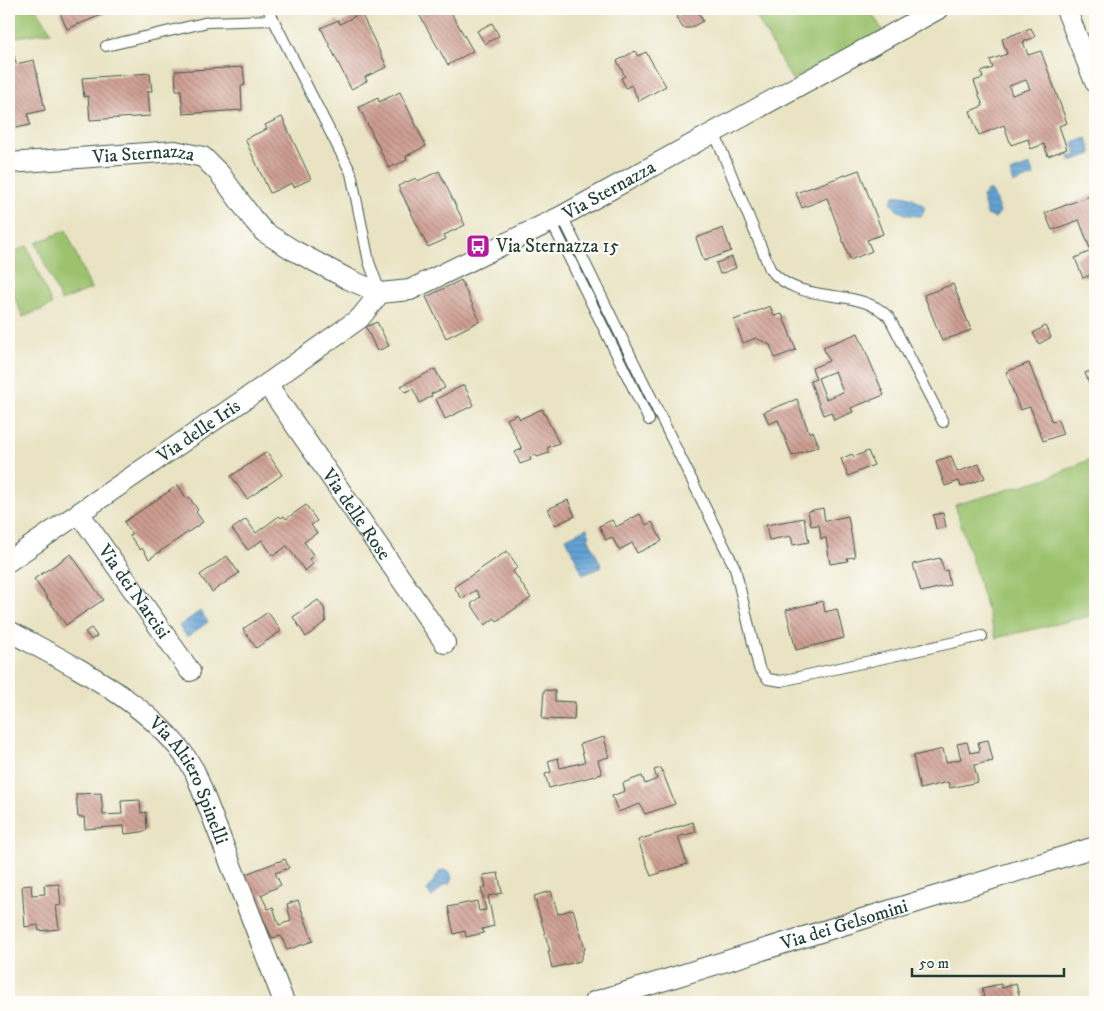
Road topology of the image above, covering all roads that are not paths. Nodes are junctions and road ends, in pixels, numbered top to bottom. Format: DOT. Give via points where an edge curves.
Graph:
graph roads {
  1 [pos="268,9"];
  2 [pos="938,9"];
  3 [pos="1066,9"];
  4 [pos="274,20"];
  5 [pos="106,46"];
  6 [pos="1095,82"];
  7 [pos="714,132"];
  8 [pos="9,163"];
  9 [pos="556,219"];
  10 [pos="380,293"];
  11 [pos="267,384"];
  12 [pos="648,420"];
  13 [pos="943,422"];
  14 [pos="80,513"];
  15 [pos="9,561"];
  16 [pos="9,631"];
  17 [pos="982,636"];
  18 [pos="445,643"];
  19 [pos="190,672"];
  20 [pos="1095,847"];
  21 [pos="284,1002"];
  22 [pos="594,1002"];
  1 -- 4 [label="lane"];
  2 -- 7 [label="street, Via Sternazza"];
  3 -- 6 [label="street"];
  4 -- 5 [label="lane" via="208,22"];
  4 -- 10 [label="lane" via="351,173 369,262"];
  7 -- 9 [label="street, Via Sternazza"];
  7 -- 13 [label="lane" via="770,270 794,287 863,302 889,317"];
  8 -- 10 [label="street, Via Sternazza" via="175,151 203,158 220,174 264,232 348,279"];
  9 -- 10 [label="street, Via Sternazza" via="410,290"];
  9 -- 12 [label="lane"];
  9 -- 17 [label="lane" via="735,568 759,668 768,679 781,681"];
  10 -- 11 [label="street, Via delle Iris" via="360,318"];
  11 -- 14 [label="street, Via delle Iris"];
  11 -- 18 [label="street, Via delle Rose"];
  14 -- 15 [label="street, Via delle Iris"];
  14 -- 19 [label="street, Via dei Narcisi"];
  16 -- 21 [label="street, Via Altiero Spinelli" via="123,698 162,728 186,756"];
  20 -- 22 [label="street, Via dei Gelsomini"];
}
